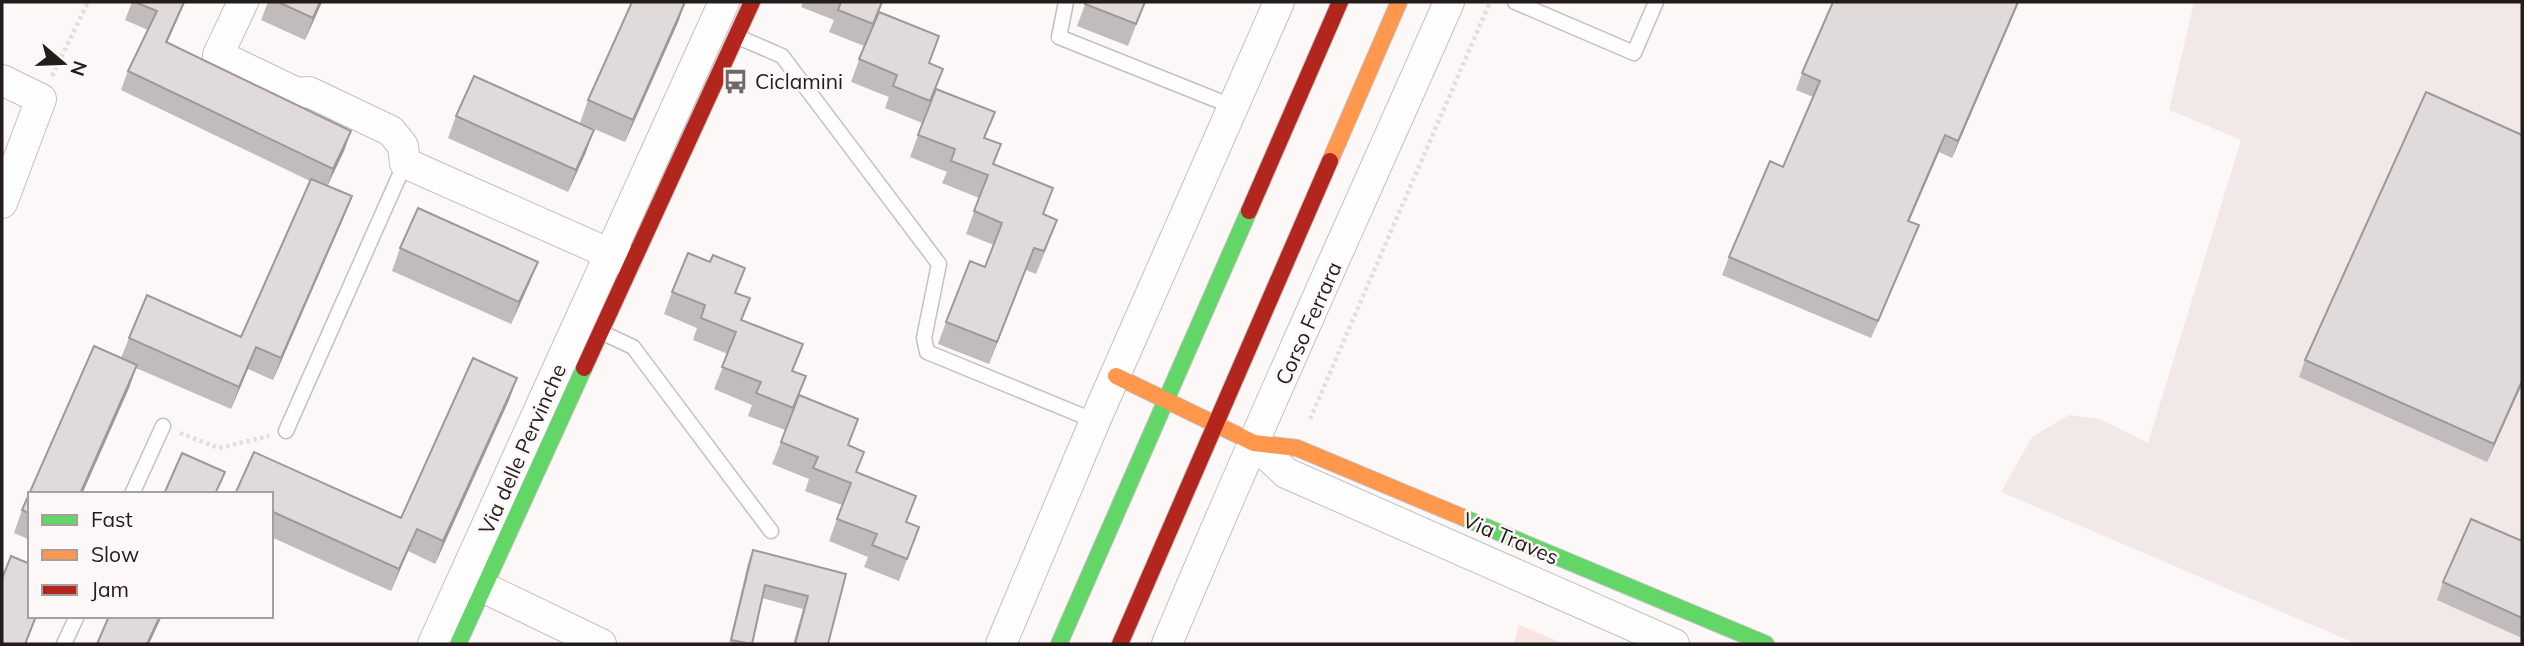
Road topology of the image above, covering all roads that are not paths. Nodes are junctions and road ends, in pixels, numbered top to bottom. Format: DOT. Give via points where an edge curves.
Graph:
graph roads {
  1 [pos="243,2"];
  2 [pos="724,2"];
  3 [pos="752,2"];
  4 [pos="1066,2"];
  5 [pos="1279,2"];
  6 [pos="1340,2"];
  7 [pos="1399,2"];
  8 [pos="1449,2"];
  9 [pos="1515,2"];
  10 [pos="1656,2"];
  11 [pos="737,37"];
  12 [pos="2,80"];
  13 [pos="1234,107"];
  14 [pos="405,163"];
  15 [pos="2,203"];
  16 [pos="621,259"];
  17 [pos="602,332"];
  18 [pos="1116,376"];
  19 [pos="1167,399"];
  20 [pos="1095,421"];
  21 [pos="163,426"];
  22 [pos="1216,426"];
  23 [pos="286,431"];
  24 [pos="1254,443"];
  25 [pos="133,492"];
  26 [pos="771,531"];
  27 [pos="475,583"];
  28 [pos="76,618"];
  29 [pos="64,644"];
  30 [pos="433,644"];
  31 [pos="458,644"];
  32 [pos="601,644"];
  33 [pos="1001,644"];
  34 [pos="1059,644"];
  35 [pos="1120,644"];
  36 [pos="1167,644"];
  37 [pos="1674,644"];
  38 [pos="1766,644"];
  1 -- 14 [label="street" via="218,55 391,131 403,146"];
  2 -- 16 [label="street, Via delle Pervinche"];
  3 -- 11 [label="street, Via delle Pervinche"];
  4 -- 13 [label="lane" via="1059,37"];
  5 -- 13 [label="street"];
  6 -- 19 [label="street"];
  7 -- 22 [label="street, Corso Ferrara"];
  8 -- 24 [label="street, Corso Ferrara"];
  9 -- 10 [label="lane" via="1634,53"];
  11 -- 16 [label="street, Via delle Pervinche"];
  11 -- 20 [label="lane" via="782,56 939,264 925,338 927,352"];
  12 -- 15 [label="street" via="41,99"];
  13 -- 18 [label="street"];
  14 -- 16 [label="street"];
  14 -- 23 [label="lane"];
  16 -- 17 [label="street, Via delle Pervinche"];
  16 -- 27 [label="street, Via delle Pervinche"];
  17 -- 26 [label="lane" via="633,347"];
  17 -- 27 [label="street, Via delle Pervinche"];
  18 -- 19 [label="street, Via Traves"];
  18 -- 20 [label="street"];
  19 -- 22 [label="street, Via Traves"];
  19 -- 34 [label="street"];
  20 -- 33 [label="street"];
  21 -- 25 [label="lane"];
  22 -- 24 [label="street, Via Traves"];
  22 -- 35 [label="street, Corso Ferrara"];
  24 -- 36 [label="street, Corso Ferrara"];
  24 -- 37 [label="street, Via Traves" via="1286,473"];
  24 -- 38 [label="street, Via Traves" via="1297,448"];
  27 -- 30 [label="street, Via delle Pervinche"];
  27 -- 31 [label="street, Via delle Pervinche"];
  27 -- 32 [label="street"];
  28 -- 29 [label="lane"];
}
